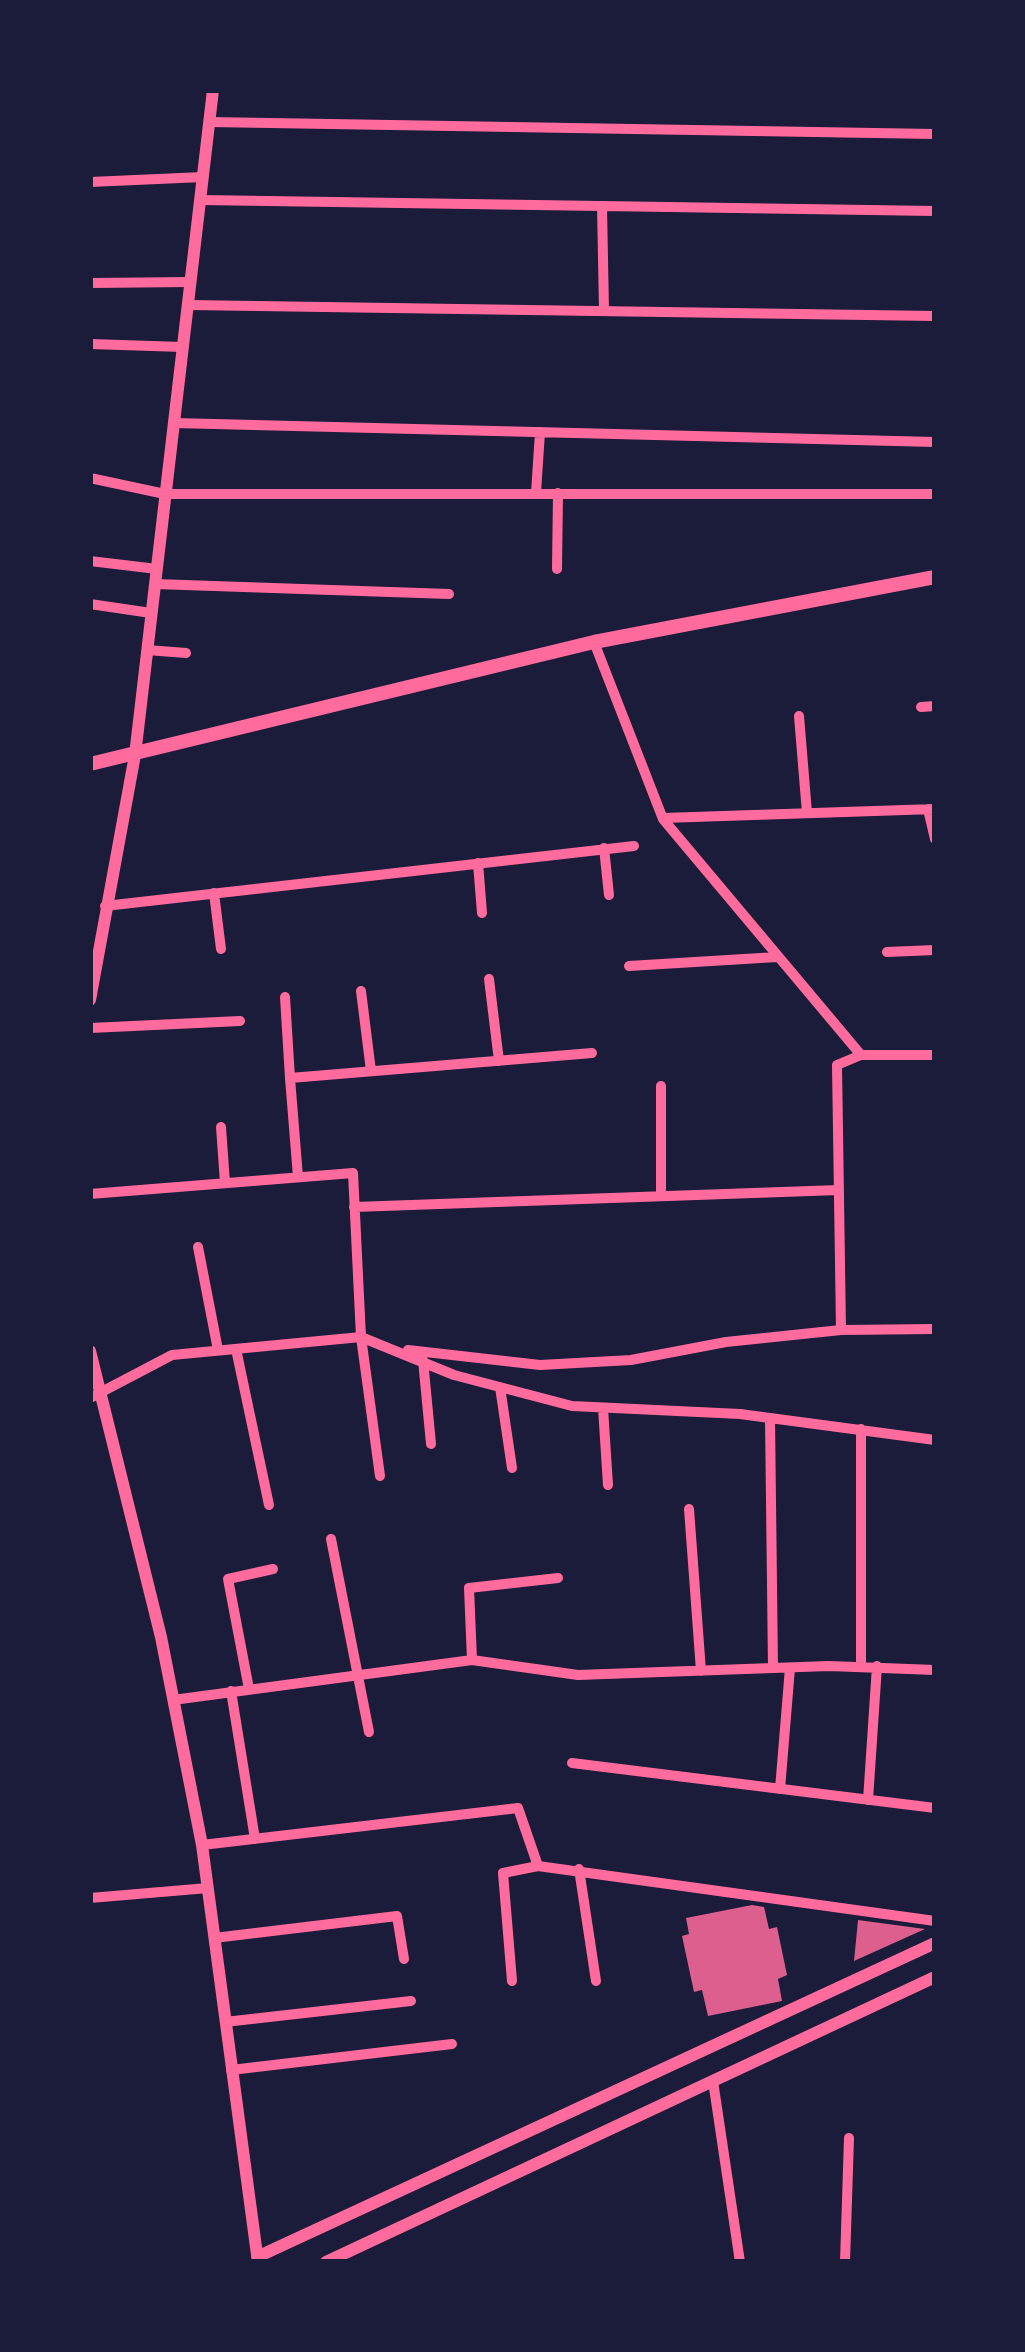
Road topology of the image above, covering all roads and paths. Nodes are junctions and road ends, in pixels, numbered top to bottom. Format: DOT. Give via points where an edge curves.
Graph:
graph roads {
  1 [pos="213,90"];
  2 [pos="209,122"];
  3 [pos="935,134"];
  4 [pos="203,177"];
  5 [pos="90,182"];
  6 [pos="200,200"];
  7 [pos="602,206"];
  8 [pos="935,211"];
  9 [pos="190,282"];
  10 [pos="90,284"];
  11 [pos="188,305"];
  12 [pos="604,311"];
  13 [pos="935,316"];
  14 [pos="90,344"];
  15 [pos="183,347"];
  16 [pos="174,423"];
  17 [pos="540,432"];
  18 [pos="935,442"];
  19 [pos="90,478"];
  20 [pos="165,494"];
  21 [pos="536,494"];
  22 [pos="558,494"];
  23 [pos="935,494"];
  24 [pos="90,561"];
  25 [pos="557,569"];
  26 [pos="156,576"];
  27 [pos="935,577"];
  28 [pos="448,594"];
  29 [pos="90,604"];
  30 [pos="151,613"];
  31 [pos="594,642"];
  32 [pos="147,650"];
  33 [pos="187,653"];
  34 [pos="935,706"];
  35 [pos="921,707"];
  36 [pos="799,716"];
  37 [pos="135,755"];
  38 [pos="90,764"];
  39 [pos="931,809"];
  40 [pos="807,813"];
  41 [pos="663,818"];
  42 [pos="935,839"];
  43 [pos="634,846"];
  44 [pos="604,848"];
  45 [pos="478,863"];
  46 [pos="214,893"];
  47 [pos="609,895"];
  48 [pos="105,906"];
  49 [pos="482,913"];
  50 [pos="221,949"];
  51 [pos="935,950"];
  52 [pos="887,952"];
  53 [pos="778,958"];
  54 [pos="629,966"];
  55 [pos="489,980"];
  56 [pos="361,991"];
  57 [pos="285,997"];
  58 [pos="90,1000"];
  59 [pos="240,1021"];
  60 [pos="90,1028"];
  61 [pos="592,1053"];
  62 [pos="861,1055"];
  63 [pos="935,1055"];
  64 [pos="499,1061"];
  65 [pos="371,1071"];
  66 [pos="290,1078"];
  67 [pos="661,1086"];
  68 [pos="221,1126"];
  69 [pos="298,1177"];
  70 [pos="225,1184"];
  71 [pos="839,1190"];
  72 [pos="90,1194"];
  73 [pos="661,1196"];
  74 [pos="354,1208"];
  75 [pos="198,1247"];
  76 [pos="935,1329"];
  77 [pos="841,1330"];
  78 [pos="361,1336"];
  79 [pos="236,1348"];
  80 [pos="218,1350"];
  81 [pos="90,1351"];
  82 [pos="423,1356"];
  83 [pos="500,1387"];
  84 [pos="94,1397"];
  85 [pos="603,1408"];
  86 [pos="770,1418"];
  87 [pos="861,1430"];
  88 [pos="935,1440"];
  89 [pos="431,1444"];
  90 [pos="512,1468"];
  91 [pos="380,1476"];
  92 [pos="608,1485"];
  93 [pos="269,1505"];
  94 [pos="689,1509"];
  95 [pos="331,1539"];
  96 [pos="273,1569"];
  97 [pos="558,1578"];
  98 [pos="472,1660"];
  99 [pos="860,1666"];
  100 [pos="877,1666"];
  101 [pos="773,1668"];
  102 [pos="790,1668"];
  103 [pos="935,1670"];
  104 [pos="701,1671"];
  105 [pos="358,1673"];
  106 [pos="249,1689"];
  107 [pos="232,1691"];
  108 [pos="173,1700"];
  109 [pos="369,1732"];
  110 [pos="572,1763"];
  111 [pos="780,1789"];
  112 [pos="868,1800"];
  113 [pos="935,1808"];
  114 [pos="254,1839"];
  115 [pos="202,1846"];
  116 [pos="538,1866"];
  117 [pos="579,1869"];
  118 [pos="208,1888"];
  119 [pos="90,1898"];
  120 [pos="935,1921"];
  121 [pos="214,1938"];
  122 [pos="935,1943"];
  123 [pos="404,1959"];
  124 [pos="935,1977"];
  125 [pos="512,1981"];
  126 [pos="596,1981"];
  127 [pos="809,2000"];
  128 [pos="411,2001"];
  129 [pos="225,2022"];
  130 [pos="826,2028"];
  131 [pos="452,2044"];
  132 [pos="231,2070"];
  133 [pos="713,2081"];
  134 [pos="849,2138"];
  135 [pos="257,2260"];
  136 [pos="326,2262"];
  137 [pos="740,2262"];
  138 [pos="844,2262"];
  1 -- 2 [label="street"];
  2 -- 3 [label="street"];
  2 -- 4 [label="street"];
  4 -- 5 [label="street"];
  4 -- 6 [label="street"];
  6 -- 7 [label="street"];
  6 -- 9 [label="street"];
  7 -- 8 [label="street"];
  7 -- 12 [label="street"];
  9 -- 10 [label="street"];
  9 -- 11 [label="street"];
  11 -- 12 [label="street"];
  11 -- 15 [label="street"];
  12 -- 13 [label="street"];
  14 -- 15 [label="street"];
  15 -- 16 [label="street"];
  16 -- 17 [label="street"];
  16 -- 20 [label="street"];
  17 -- 18 [label="street"];
  17 -- 21 [label="street"];
  19 -- 20 [label="street"];
  20 -- 21 [label="street"];
  20 -- 26 [label="street"];
  21 -- 22 [label="street"];
  22 -- 23 [label="street"];
  22 -- 25 [label="street"];
  24 -- 26 [label="street"];
  26 -- 28 [label="street"];
  26 -- 30 [label="street"];
  27 -- 31 [label="main road"];
  29 -- 30 [label="street"];
  30 -- 32 [label="street"];
  31 -- 37 [label="main road"];
  31 -- 41 [label="street"];
  32 -- 33 [label="street"];
  32 -- 37 [label="street"];
  34 -- 35 [label="street"];
  36 -- 40 [label="street"];
  37 -- 38 [label="main road"];
  37 -- 48 [label="street"];
  39 -- 40 [label="street"];
  39 -- 42 [label="street"];
  40 -- 41 [label="street"];
  41 -- 53 [label="street"];
  43 -- 44 [label="street"];
  44 -- 45 [label="street"];
  44 -- 47 [label="street"];
  45 -- 46 [label="street"];
  45 -- 49 [label="street"];
  46 -- 48 [label="street"];
  46 -- 50 [label="street"];
  48 -- 58 [label="street"];
  51 -- 52 [label="street"];
  53 -- 54 [label="street"];
  53 -- 62 [label="street"];
  55 -- 64 [label="street"];
  56 -- 65 [label="street"];
  57 -- 66 [label="street"];
  59 -- 60 [label="street"];
  61 -- 64 [label="street"];
  62 -- 63 [label="street"];
  62 -- 71 [label="street" via="837,1065"];
  64 -- 65 [label="street"];
  65 -- 66 [label="street"];
  66 -- 69 [label="street"];
  67 -- 73 [label="street"];
  68 -- 70 [label="street"];
  69 -- 70 [label="street"];
  69 -- 74 [label="street" via="353,1173"];
  70 -- 72 [label="street"];
  71 -- 73 [label="street"];
  71 -- 77 [label="street"];
  73 -- 74 [label="street"];
  74 -- 78 [label="street"];
  75 -- 80 [label="street"];
  76 -- 77 [label="street"];
  77 -- 82 [label="street" via="631,1360 540,1365"];
  78 -- 79 [label="street"];
  78 -- 82 [label="street"];
  78 -- 91 [label="street"];
  79 -- 80 [label="street"];
  79 -- 93 [label="street"];
  80 -- 84 [label="street" via="172,1355"];
  81 -- 84 [label="street"];
  82 -- 83 [label="street"];
  82 -- 89 [label="street"];
  83 -- 85 [label="street"];
  83 -- 90 [label="street"];
  84 -- 108 [label="street"];
  85 -- 86 [label="street"];
  85 -- 92 [label="street"];
  86 -- 87 [label="street"];
  86 -- 101 [label="street"];
  87 -- 88 [label="street"];
  87 -- 99 [label="street"];
  94 -- 104 [label="street"];
  95 -- 105 [label="street"];
  96 -- 106 [label="street" via="228,1580"];
  97 -- 98 [label="street" via="469,1588"];
  98 -- 104 [label="street" via="578,1675"];
  98 -- 105 [label="street"];
  99 -- 100 [label="street"];
  99 -- 102 [label="street"];
  100 -- 103 [label="street"];
  100 -- 112 [label="street"];
  101 -- 102 [label="street"];
  101 -- 104 [label="street"];
  102 -- 111 [label="street"];
  105 -- 106 [label="street"];
  105 -- 109 [label="street"];
  106 -- 107 [label="street"];
  107 -- 108 [label="street"];
  107 -- 114 [label="street"];
  108 -- 115 [label="street"];
  110 -- 111 [label="street"];
  111 -- 112 [label="street"];
  112 -- 113 [label="street"];
  114 -- 115 [label="street"];
  114 -- 116 [label="street" via="518,1808"];
  115 -- 118 [label="street"];
  116 -- 117 [label="street"];
  116 -- 125 [label="street" via="503,1873"];
  117 -- 120 [label="street"];
  117 -- 126 [label="street"];
  118 -- 119 [label="street"];
  118 -- 121 [label="street"];
  121 -- 123 [label="street" via="397,1916"];
  121 -- 129 [label="street"];
  122 -- 127 [label="street"];
  124 -- 130 [label="street"];
  127 -- 130 [label="street"];
  127 -- 135 [label="street"];
  128 -- 129 [label="street"];
  129 -- 132 [label="street"];
  130 -- 133 [label="street"];
  131 -- 132 [label="street"];
  132 -- 135 [label="street"];
  133 -- 136 [label="street"];
  133 -- 137 [label="street"];
  134 -- 138 [label="street"];
}
